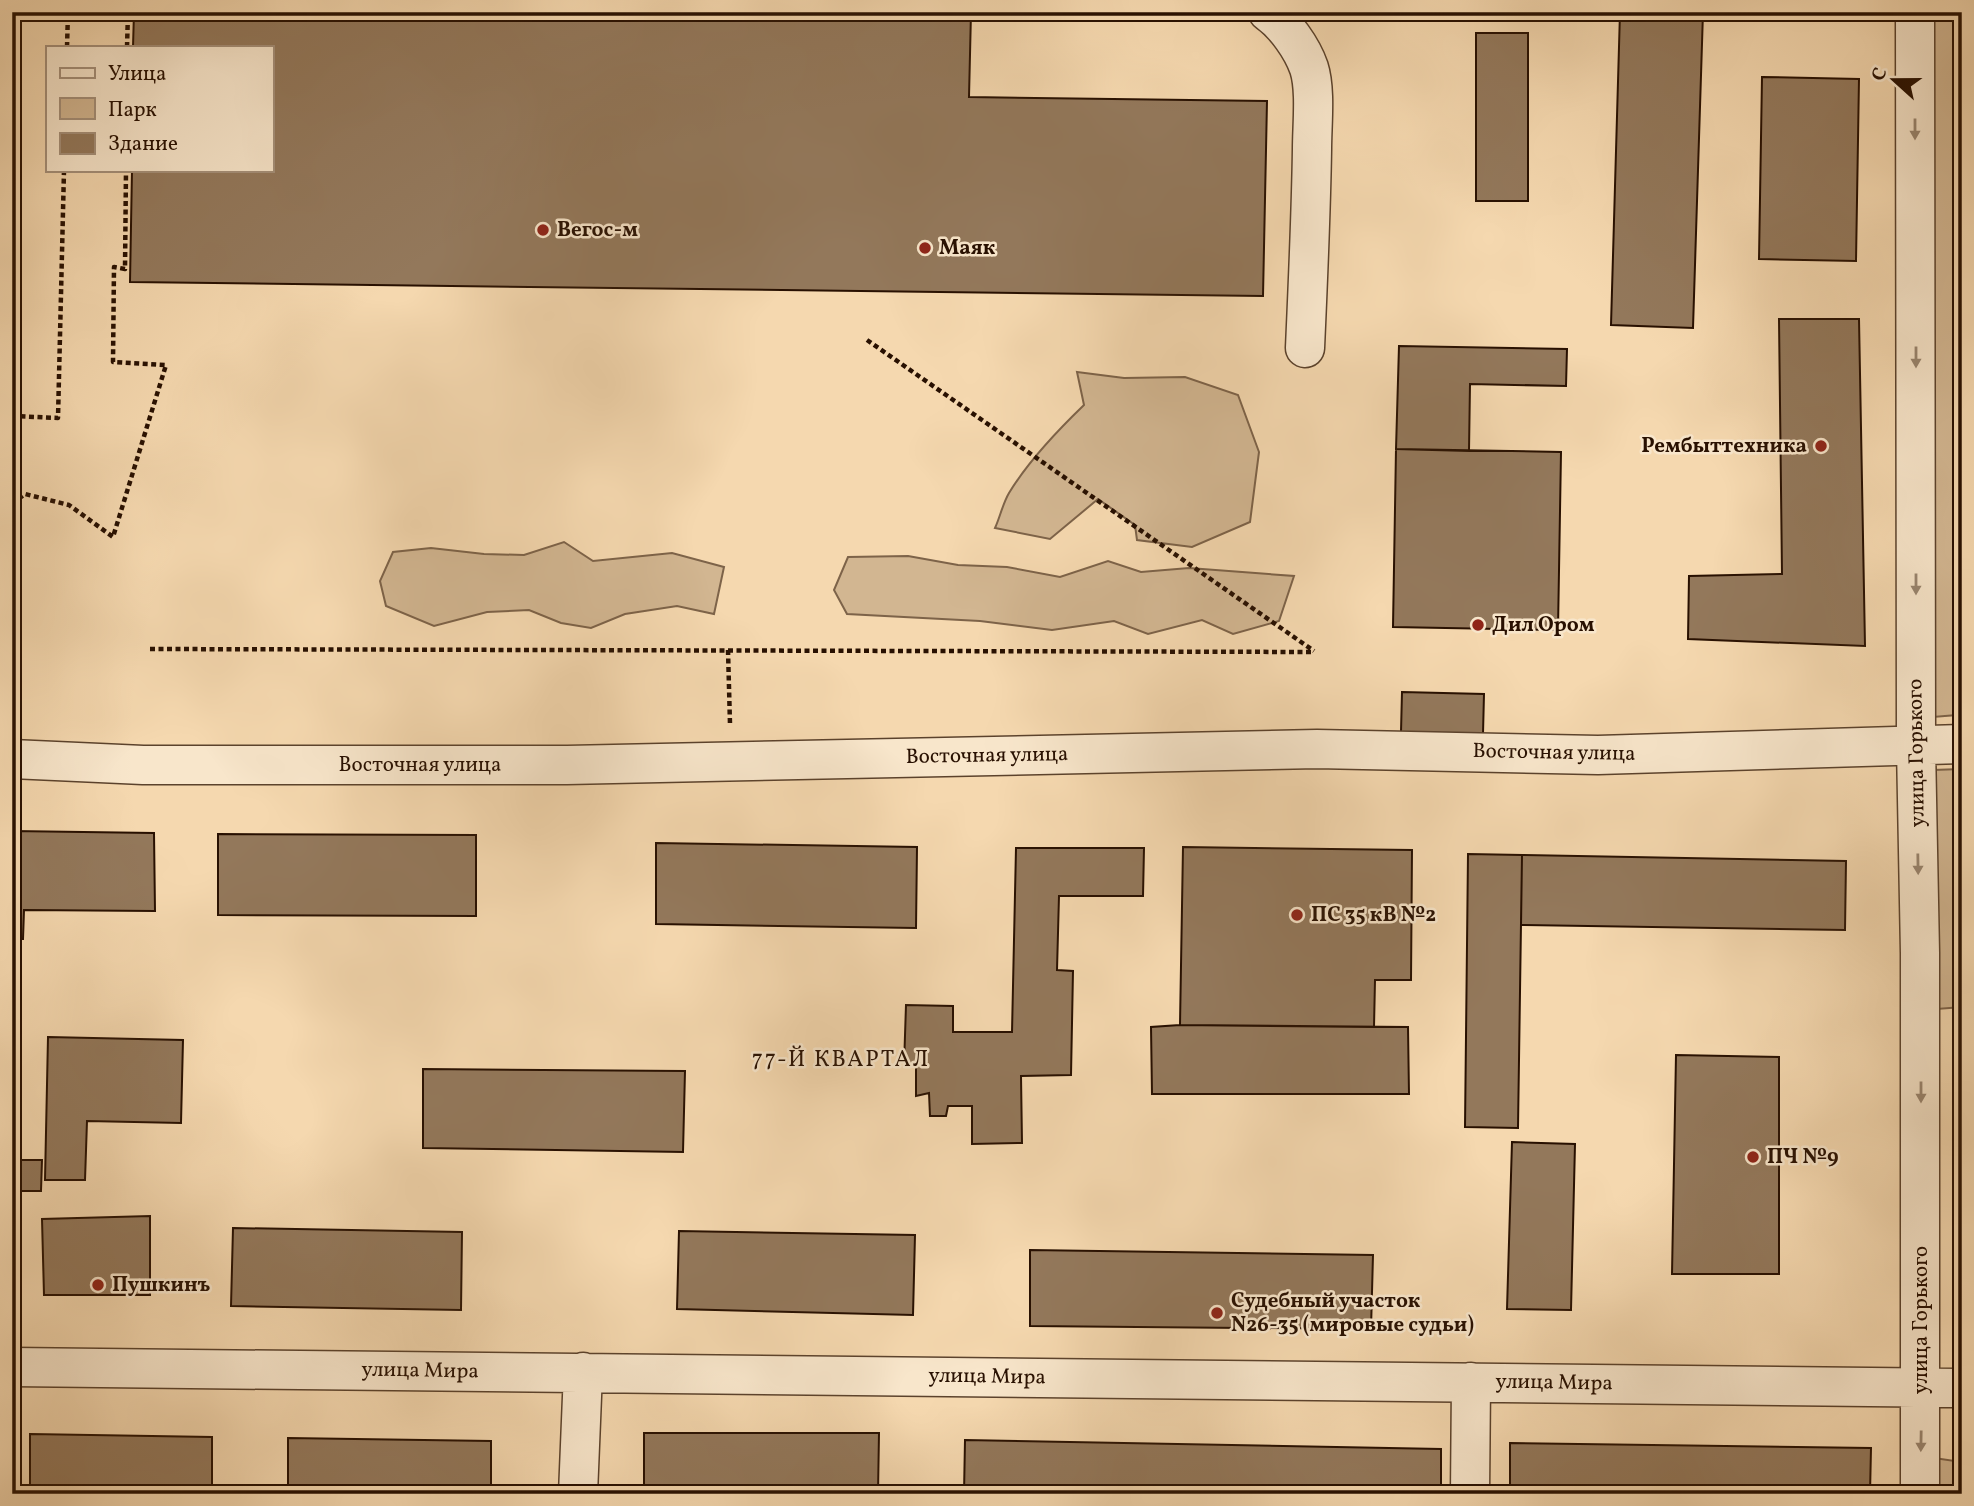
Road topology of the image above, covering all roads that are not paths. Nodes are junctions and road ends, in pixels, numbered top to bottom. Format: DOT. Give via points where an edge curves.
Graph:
graph roads {
  1 [pos="1268,12"];
  2 [pos="1915,12"];
  3 [pos="1305,348"];
  4 [pos="1962,744"];
  5 [pos="1916,747"];
  6 [pos="12,759"];
  7 [pos="12,1367"];
  8 [pos="583,1372"];
  9 [pos="1471,1382"];
  10 [pos="1921,1388"];
  11 [pos="1962,1388"];
  12 [pos="578,1494"];
  13 [pos="1469,1494"];
  14 [pos="1920,1494"];
  1 -- 3 [label="street" via="1296,43 1309,69 1311,186"];
  2 -- 5 [label="street, улица Горького, one-way"];
  4 -- 5 [label="street, Восточная улица"];
  5 -- 6 [label="street, Восточная улица" via="1598,755 1317,749 567,765 156,765"];
  5 -- 10 [label="street, улица Горького, one-way"];
  7 -- 8 [label="street, улица Мира"];
  8 -- 9 [label="street, улица Мира"];
  8 -- 12 [label="street"];
  9 -- 10 [label="street, улица Мира"];
  9 -- 13 [label="street"];
  10 -- 11 [label="street, улица Мира"];
  10 -- 14 [label="street, улица Горького, one-way"];
}
